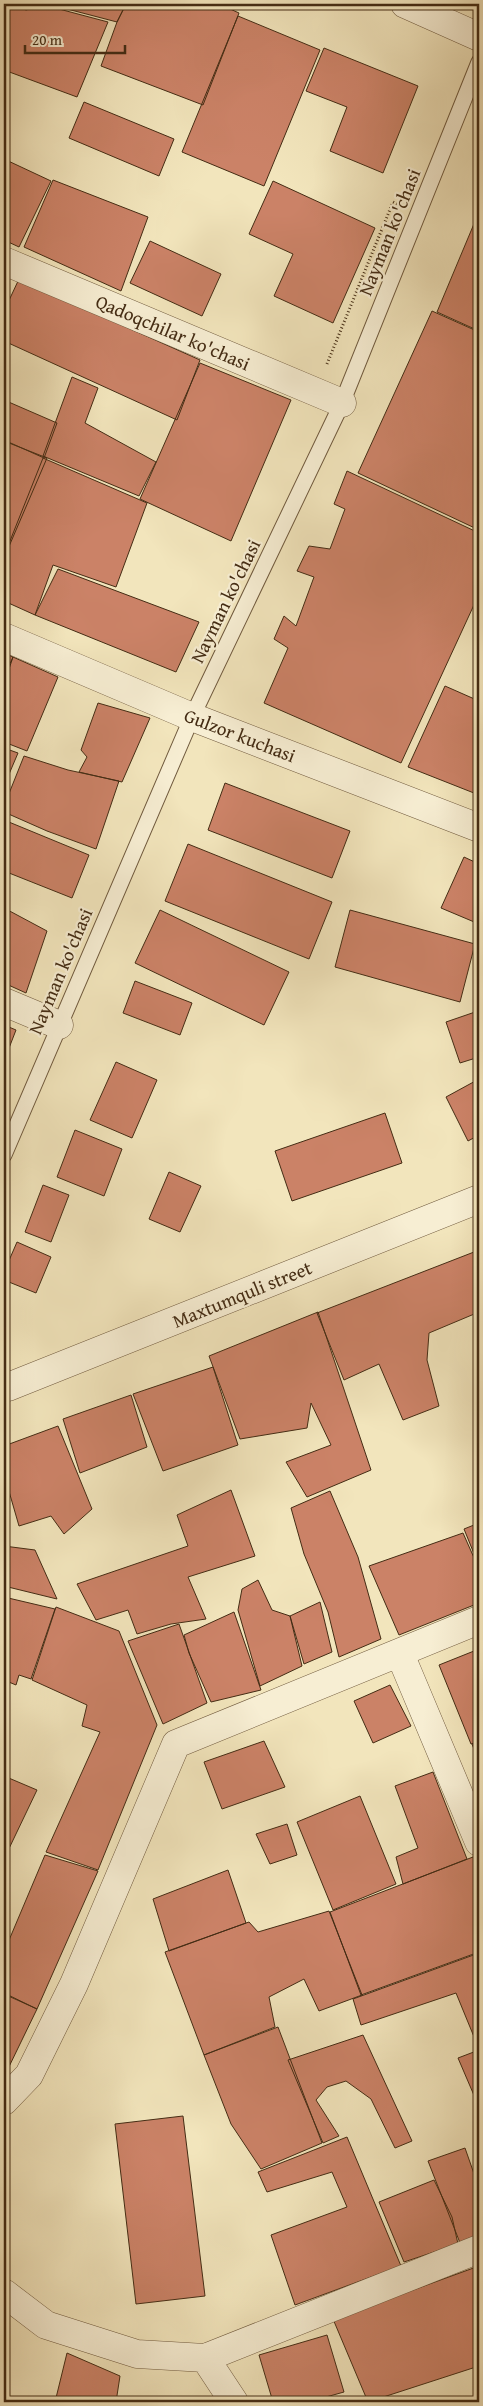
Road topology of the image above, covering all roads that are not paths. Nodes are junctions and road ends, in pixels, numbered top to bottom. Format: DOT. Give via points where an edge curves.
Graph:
graph roads {
  1 [pos="405,4"];
  2 [pos="479,36"];
  3 [pos="479,62"];
  4 [pos="4,261"];
  5 [pos="342,403"];
  6 [pos="4,637"];
  7 [pos="192,717"];
  8 [pos="479,828"];
  9 [pos="4,1002"];
  10 [pos="59,1025"];
  11 [pos="4,1155"];
  12 [pos="479,1199"];
  13 [pos="4,1386"];
  14 [pos="479,1620"];
  15 [pos="400,1654"];
  16 [pos="479,1842"];
  17 [pos="4,2102"];
  18 [pos="479,2249"];
  19 [pos="4,2293"];
  20 [pos="206,2358"];
  21 [pos="234,2402"];
  1 -- 2 [label="street"];
  3 -- 5 [label="lane, Nayman ko'chasi"];
  4 -- 5 [label="street, Qadoqchilar ko'chasi"];
  5 -- 7 [label="lane, Nayman ko'chasi"];
  6 -- 7 [label="street, Gulzor kuchasi"];
  7 -- 8 [label="street, Gulzor kuchasi"];
  7 -- 10 [label="lane, Nayman ko'chasi"];
  9 -- 10 [label="street"];
  10 -- 11 [label="lane, Nayman ko'chasi"];
  12 -- 13 [label="street, Maxtumquli street"];
  14 -- 15 [label="street"];
  15 -- 16 [label="street"];
  15 -- 17 [label="street" via="176,1744 74,1984 29,2075"];
  18 -- 20 [label="street"];
  19 -- 20 [label="street" via="46,2325 137,2354"];
  20 -- 21 [label="street"];
}
